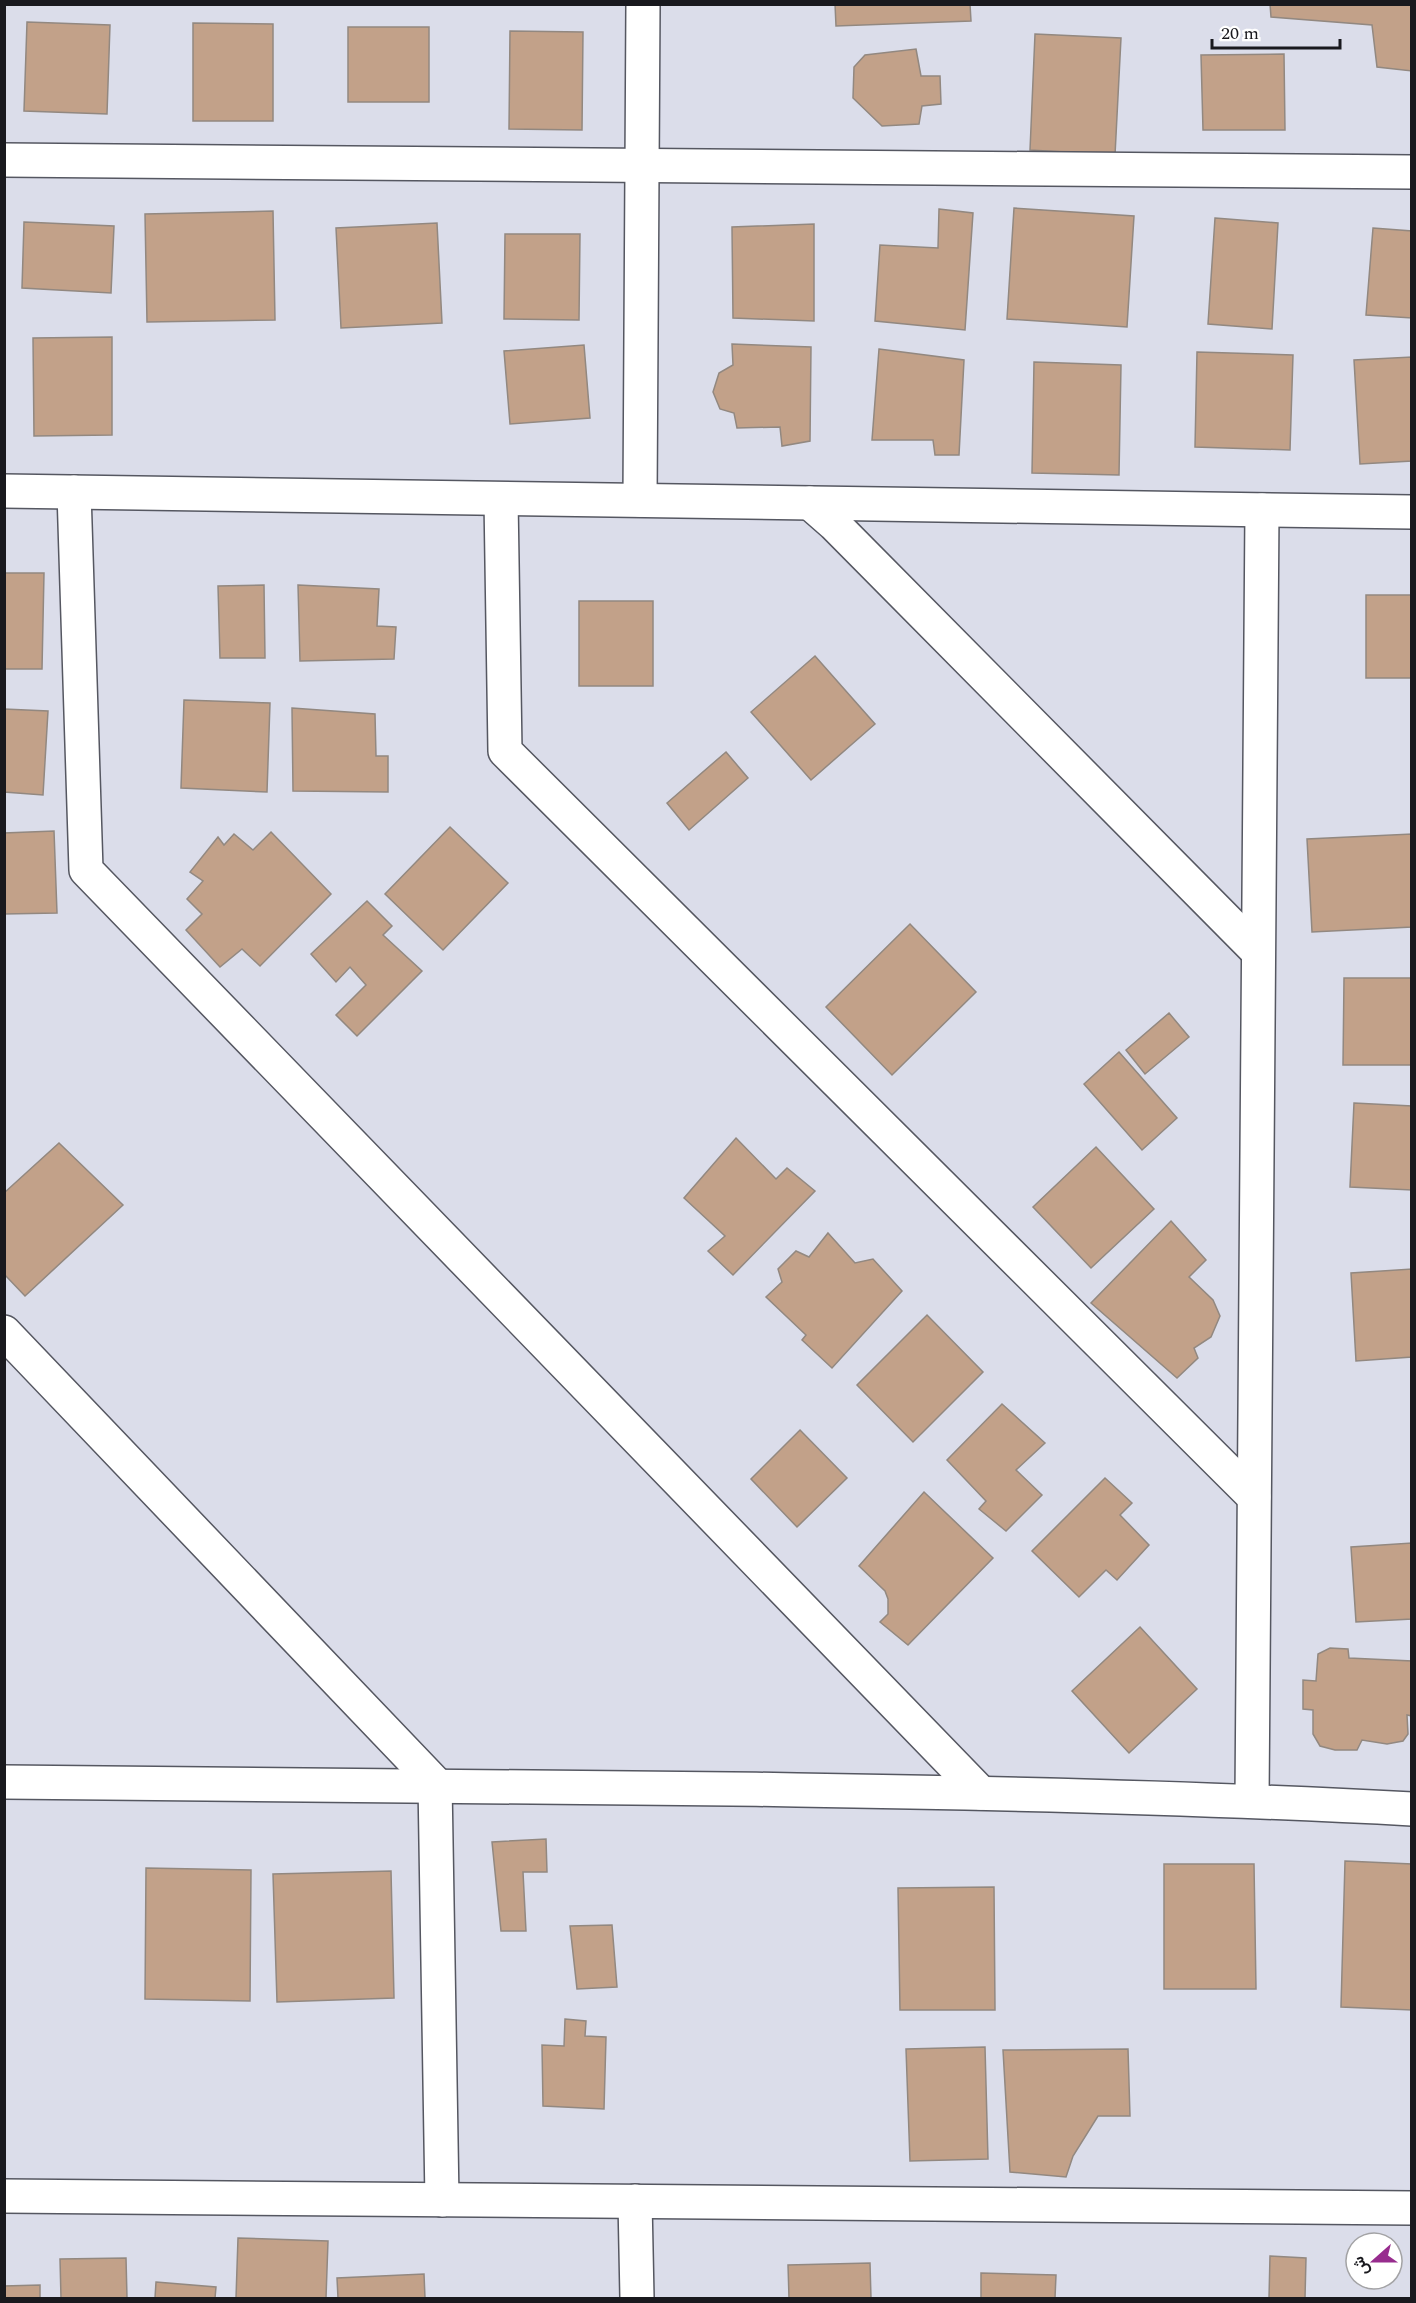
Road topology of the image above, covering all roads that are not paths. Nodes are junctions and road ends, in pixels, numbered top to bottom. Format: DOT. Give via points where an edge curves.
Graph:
graph roads {
  1 [pos="643,4"];
  2 [pos="4,160"];
  3 [pos="642,166"];
  4 [pos="1412,172"];
  5 [pos="4,491"];
  6 [pos="74,492"];
  7 [pos="501,499"];
  8 [pos="640,500"];
  9 [pos="810,503"];
  10 [pos="1262,510"];
  11 [pos="1412,512"];
  12 [pos="1258,952"];
  13 [pos="4,1332"];
  14 [pos="1254,1497"];
  15 [pos="4,1782"];
  16 [pos="435,1783"];
  17 [pos="981,1793"];
  18 [pos="1252,1800"];
  19 [pos="1412,1809"];
  20 [pos="4,2196"];
  21 [pos="442,2200"];
  22 [pos="635,2201"];
  23 [pos="1412,2208"];
  24 [pos="637,2298"];
  1 -- 3 [label="street"];
  2 -- 3 [label="street"];
  3 -- 4 [label="street"];
  3 -- 8 [label="street"];
  5 -- 6 [label="street"];
  6 -- 7 [label="street"];
  6 -- 17 [label="street" via="86,870"];
  7 -- 8 [label="street"];
  7 -- 14 [label="street" via="505,751"];
  8 -- 9 [label="street"];
  9 -- 10 [label="street"];
  9 -- 12 [label="street"];
  10 -- 11 [label="street"];
  10 -- 12 [label="street"];
  12 -- 14 [label="street"];
  13 -- 16 [label="street"];
  14 -- 18 [label="street"];
  15 -- 16 [label="street"];
  16 -- 17 [label="street"];
  16 -- 21 [label="street"];
  17 -- 18 [label="street"];
  18 -- 19 [label="street"];
  20 -- 21 [label="street"];
  21 -- 22 [label="street"];
  22 -- 23 [label="street"];
  22 -- 24 [label="street"];
}
